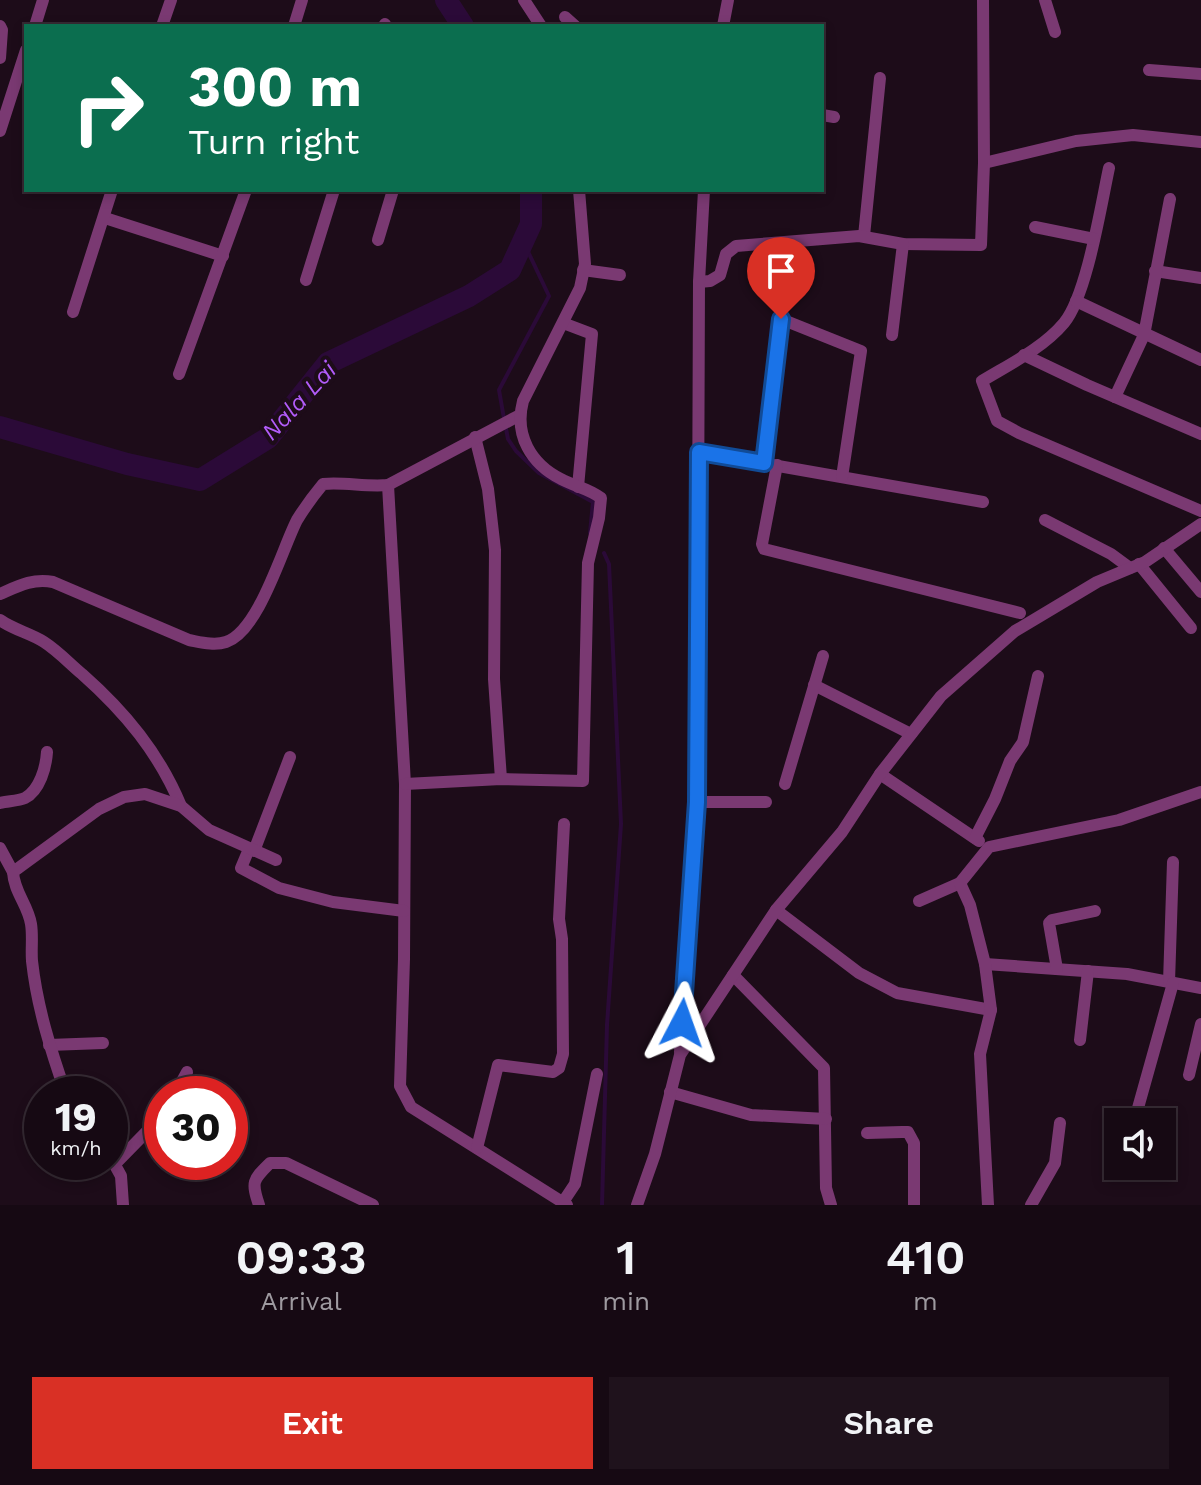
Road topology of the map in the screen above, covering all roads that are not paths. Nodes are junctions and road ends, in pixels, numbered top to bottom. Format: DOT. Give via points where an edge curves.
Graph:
graph roads {
  1 [pos="43,0"];
  2 [pos="171,0"];
  3 [pos="302,0"];
  4 [pos="524,0"];
  5 [pos="728,0"];
  6 [pos="983,0"];
  7 [pos="1045,0"];
  8 [pos="565,17"];
  9 [pos="36,24"];
  10 [pos="163,24"];
  11 [pos="295,24"];
  12 [pos="540,24"];
  13 [pos="573,24"];
  14 [pos="723,24"];
  15 [pos="0,26"];
  16 [pos="1055,32"];
  17 [pos="0,53"];
  18 [pos="24,56"];
  19 [pos="24,59"];
  20 [pos="1149,70"];
  21 [pos="1201,74"];
  22 [pos="880,78"];
  23 [pos="0,131"];
  24 [pos="1201,142"];
  25 [pos="984,163"];
  26 [pos="1109,168"];
  27 [pos="112,192"];
  28 [pos="245,192"];
  29 [pos="333,192"];
  30 [pos="392,192"];
  31 [pos="579,192"];
  32 [pos="704,192"];
  33 [pos="1170,199"];
  34 [pos="105,218"];
  35 [pos="1035,227"];
  36 [pos="864,236"];
  37 [pos="1094,239"];
  38 [pos="378,240"];
  39 [pos="903,244"];
  40 [pos="223,256"];
  41 [pos="583,270"];
  42 [pos="1155,271"];
  43 [pos="620,275"];
  44 [pos="1201,278"];
  45 [pos="306,280"];
  46 [pos="699,282"];
  47 [pos="1076,301"];
  48 [pos="73,312"];
  49 [pos="563,323"];
  50 [pos="892,335"];
  51 [pos="1144,335"];
  52 [pos="1024,355"];
  53 [pos="1201,360"];
  54 [pos="179,374"];
  55 [pos="1115,397"];
  56 [pos="520,415"];
  57 [pos="1201,434"];
  58 [pos="475,437"];
  59 [pos="699,452"];
  60 [pos="770,464"];
  61 [pos="842,477"];
  62 [pos="388,485"];
  63 [pos="578,487"];
  64 [pos="983,502"];
  65 [pos="1201,511"];
  66 [pos="1045,520"];
  67 [pos="1201,524"];
  68 [pos="1164,548"];
  69 [pos="1134,566"];
  70 [pos="1201,592"];
  71 [pos="0,594"];
  72 [pos="1020,613"];
  73 [pos="0,620"];
  74 [pos="1191,628"];
  75 [pos="823,656"];
  76 [pos="1038,676"];
  77 [pos="814,685"];
  78 [pos="911,734"];
  79 [pos="47,752"];
  80 [pos="290,757"];
  81 [pos="880,774"];
  82 [pos="501,779"];
  83 [pos="405,784"];
  84 [pos="785,784"];
  85 [pos="1201,792"];
  86 [pos="697,802"];
  87 [pos="766,802"];
  88 [pos="0,803"];
  89 [pos="181,806"];
  90 [pos="564,824"];
  91 [pos="975,838"];
  92 [pos="989,847"];
  93 [pos="252,850"];
  94 [pos="1,851"];
  95 [pos="276,860"];
  96 [pos="1173,862"];
  97 [pos="13,872"];
  98 [pos="960,883"];
  99 [pos="919,901"];
  100 [pos="776,910"];
  101 [pos="404,911"];
  102 [pos="1095,911"];
  103 [pos="985,964"];
  104 [pos="1057,969"];
  105 [pos="1088,971"];
  106 [pos="733,975"];
  107 [pos="1171,983"];
  108 [pos="1201,988"];
  109 [pos="991,1010"];
  110 [pos="1201,1024"];
  111 [pos="1080,1040"];
  112 [pos="103,1043"];
  113 [pos="49,1045"];
  114 [pos="680,1055"];
  115 [pos="187,1072"];
  116 [pos="597,1074"];
  117 [pos="1189,1075"];
  118 [pos="60,1076"];
  119 [pos="185,1076"];
  120 [pos="670,1092"];
  121 [pos="1138,1108"];
  122 [pos="826,1119"];
  123 [pos="1060,1123"];
  124 [pos="144,1132"];
  125 [pos="867,1133"];
  126 [pos="128,1146"];
  127 [pos="477,1148"];
  128 [pos="121,1180"];
  129 [pos="565,1204"];
  130 [pos="123,1205"];
  131 [pos="259,1205"];
  132 [pos="373,1205"];
  133 [pos="637,1205"];
  134 [pos="831,1205"];
  135 [pos="914,1205"];
  136 [pos="988,1205"];
  137 [pos="1031,1205"];
  1 -- 9 [label="street"];
  2 -- 10 [label="street"];
  3 -- 11 [label="street"];
  4 -- 12 [label="street"];
  5 -- 14 [label="street"];
  6 -- 25 [label="street"];
  7 -- 16 [label="street"];
  8 -- 13 [label="street"];
  15 -- 17 [label="street"];
  17 -- 18 [label="street"];
  19 -- 23 [label="street"];
  20 -- 21 [label="street"];
  22 -- 36 [label="street"];
  24 -- 25 [label="street" via="1133,135 1076,141"];
  25 -- 39 [label="street" via="981,245"];
  26 -- 37 [label="street"];
  27 -- 34 [label="street"];
  28 -- 40 [label="street"];
  29 -- 45 [label="street"];
  30 -- 38 [label="street"];
  31 -- 41 [label="street"];
  32 -- 46 [label="street"];
  33 -- 42 [label="street"];
  34 -- 40 [label="street"];
  34 -- 48 [label="street"];
  35 -- 37 [label="street"];
  36 -- 39 [label="street"];
  36 -- 46 [label="street" via="736,246 726,254 720,275"];
  37 -- 47 [label="street"];
  39 -- 50 [label="street"];
  40 -- 54 [label="street"];
  41 -- 43 [label="street"];
  41 -- 49 [label="street"];
  42 -- 44 [label="street"];
  42 -- 51 [label="street"];
  46 -- 59 [label="street"];
  47 -- 51 [label="street"];
  47 -- 52 [label="street" via="1066,321"];
  49 -- 56 [label="street"];
  49 -- 63 [label="street" via="592,334"];
  51 -- 53 [label="street"];
  51 -- 55 [label="street"];
  52 -- 55 [label="street"];
  52 -- 65 [label="street" via="982,381 997,421"];
  55 -- 57 [label="street"];
  56 -- 58 [label="street"];
  56 -- 63 [label="street" via="523,439 533,457"];
  58 -- 62 [label="street"];
  58 -- 82 [label="street" via="495,550 494,679"];
  59 -- 60 [label="street"];
  59 -- 86 [label="street"];
  60 -- 61 [label="street"];
  60 -- 61 [label="street" via="781,319 861,351"];
  60 -- 72 [label="street" via="764,549"];
  61 -- 64 [label="street"];
  62 -- 71 [label="street" via="323,484 296,522 277,571 244,629 226,642 189,640 40,580"];
  62 -- 83 [label="street"];
  63 -- 82 [label="street" via="597,494 602,504 588,563 583,781"];
  66 -- 69 [label="street"];
  67 -- 68 [label="street"];
  68 -- 69 [label="street"];
  68 -- 70 [label="street"];
  69 -- 74 [label="street"];
  69 -- 78 [label="street" via="1015,631 941,696"];
  73 -- 89 [label="street" via="45,643 111,700 159,761"];
  75 -- 77 [label="street"];
  76 -- 91 [label="street" via="1023,742"];
  77 -- 78 [label="street"];
  77 -- 84 [label="street"];
  78 -- 81 [label="street"];
  79 -- 88 [label="street" via="33,791 20,800"];
  80 -- 93 [label="street"];
  81 -- 91 [label="street"];
  81 -- 100 [label="street" via="842,832"];
  82 -- 83 [label="street"];
  83 -- 101 [label="street"];
  85 -- 92 [label="street" via="1119,820"];
  86 -- 87 [label="street"];
  86 -- 114 [label="street"];
  89 -- 93 [label="street" via="209,830"];
  89 -- 97 [label="street" via="145,794 124,797 99,809"];
  90 -- 127 [label="street" via="559,919 563,1054 553,1072 498,1065"];
  91 -- 92 [label="street"];
  92 -- 98 [label="street"];
  93 -- 95 [label="street"];
  93 -- 101 [label="street" via="241,868 279,888"];
  94 -- 97 [label="street"];
  96 -- 107 [label="street"];
  97 -- 113 [label="street" via="31,922 32,960"];
  98 -- 99 [label="street"];
  98 -- 103 [label="street"];
  100 -- 106 [label="street"];
  100 -- 109 [label="street" via="859,973 897,993"];
  101 -- 127 [label="street" via="400,1086 411,1107"];
  102 -- 104 [label="street" via="1049,923"];
  103 -- 104 [label="street"];
  103 -- 109 [label="street"];
  104 -- 105 [label="street"];
  105 -- 107 [label="street"];
  105 -- 111 [label="street"];
  106 -- 114 [label="street"];
  106 -- 122 [label="street" via="824,1068"];
  107 -- 108 [label="street"];
  107 -- 121 [label="street"];
  109 -- 136 [label="street" via="980,1054"];
  110 -- 117 [label="street"];
  112 -- 113 [label="street"];
  113 -- 118 [label="street"];
  114 -- 120 [label="street"];
  115 -- 119 [label="street"];
  116 -- 129 [label="street" via="575,1184"];
  120 -- 122 [label="street" via="751,1115"];
  120 -- 133 [label="street"];
  122 -- 134 [label="street" via="826,1188"];
  123 -- 137 [label="street" via="1055,1163"];
  124 -- 126 [label="street"];
  125 -- 135 [label="street" via="908,1132 912,1137"];
  127 -- 129 [label="street"];
  128 -- 130 [label="street"];
  131 -- 132 [label="street" via="255,1178 270,1163 286,1163"];
}
